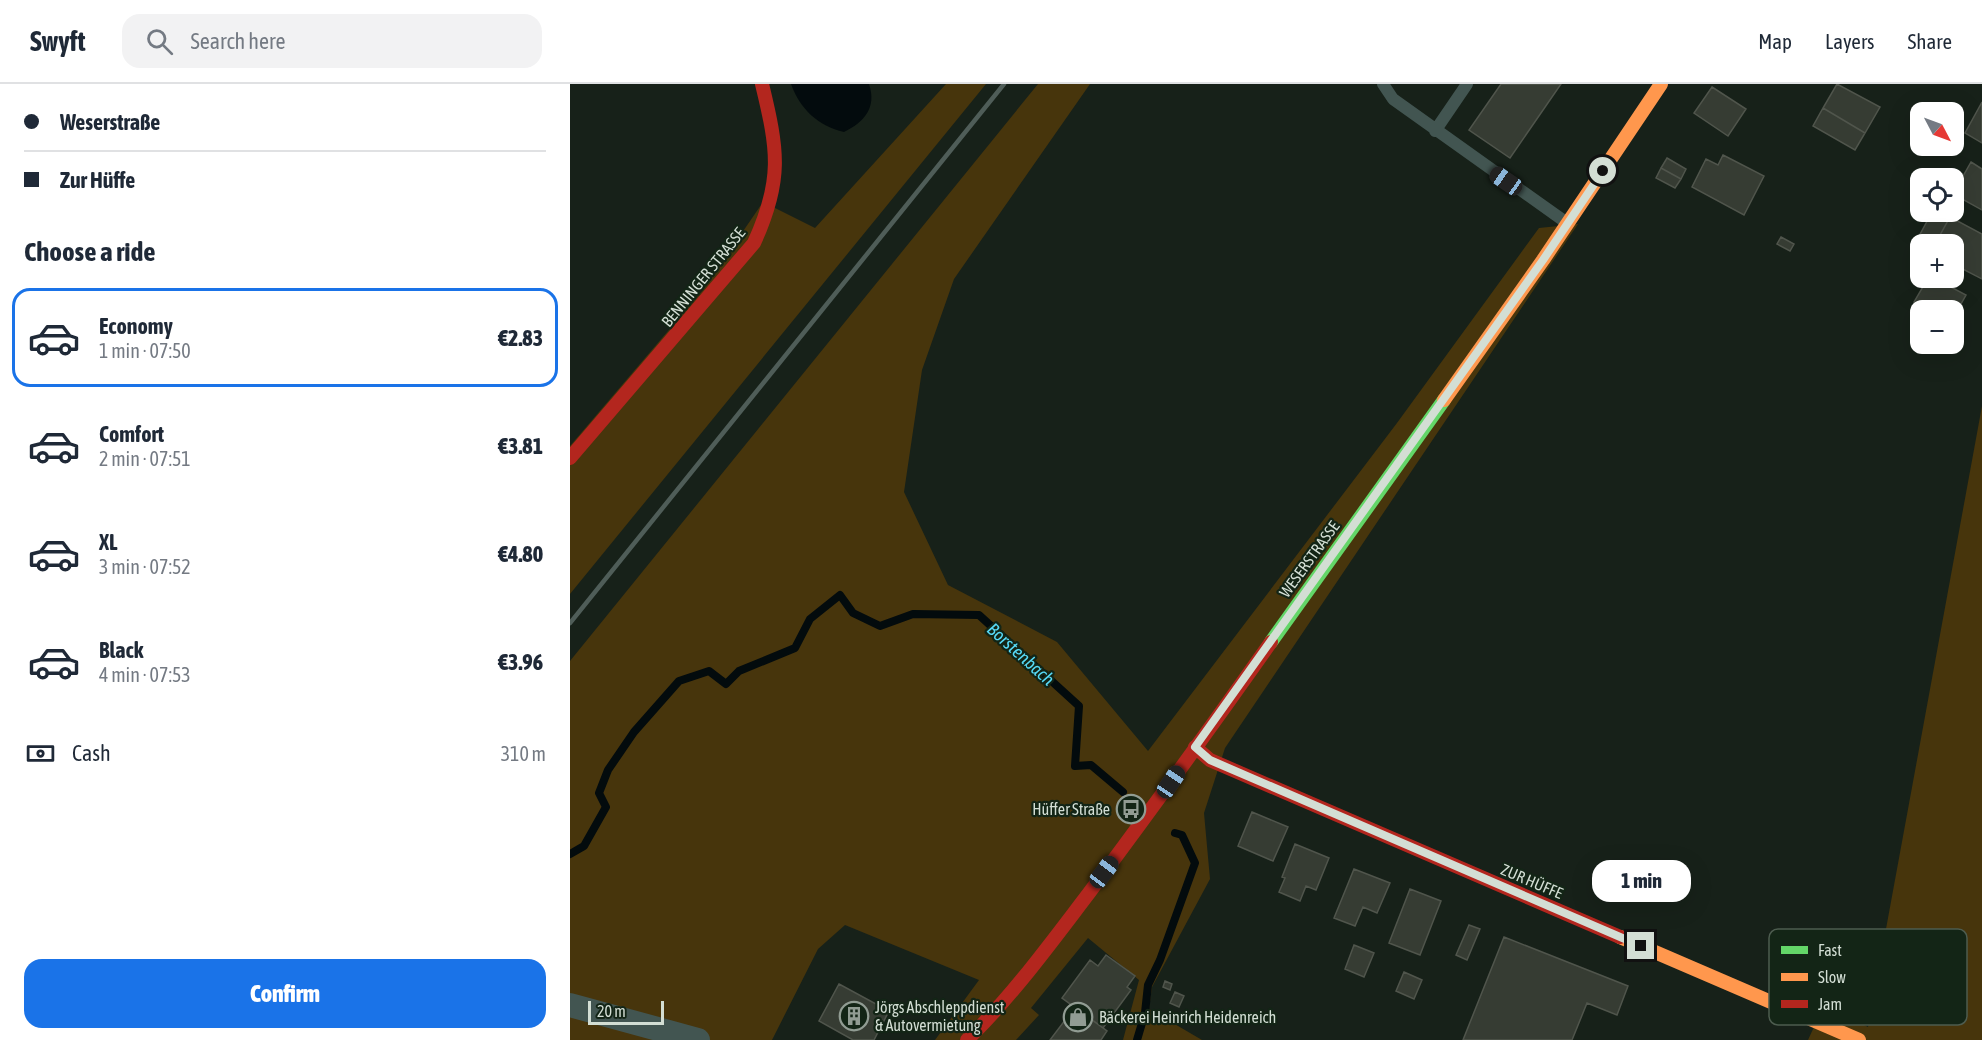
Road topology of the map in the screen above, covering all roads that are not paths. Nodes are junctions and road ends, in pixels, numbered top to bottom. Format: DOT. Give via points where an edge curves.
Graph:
graph roads {
  1 [pos="762,84"];
  2 [pos="1383,84"];
  3 [pos="1467,84"];
  4 [pos="1661,84"];
  5 [pos="1435,131"];
  6 [pos="1568,224"];
  7 [pos="570,458"];
  8 [pos="1195,747"];
  9 [pos="1769,1001"];
  10 [pos="570,1005"];
  11 [pos="1824,1025"];
  12 [pos="698,1040"];
  13 [pos="968,1040"];
  14 [pos="1859,1040"];
  1 -- 7 [label="street, BENNINGER STRASSE" via="774,132 778,174 771,210 754,243"];
  2 -- 5 [label="lane" via="1392,99"];
  3 -- 5 [label="lane"];
  4 -- 6 [label="street, WESERSTRASSE"];
  5 -- 6 [label="lane"];
  6 -- 8 [label="street, WESERSTRASSE"];
  8 -- 9 [label="street, ZUR HÜFFE" via="1210,760"];
  8 -- 13 [label="street, WESERSTRASSE" via="1034,964"];
  10 -- 12 [label="street"];
  11 -- 14 [label="street, ZUR HÜFFE"];
}
